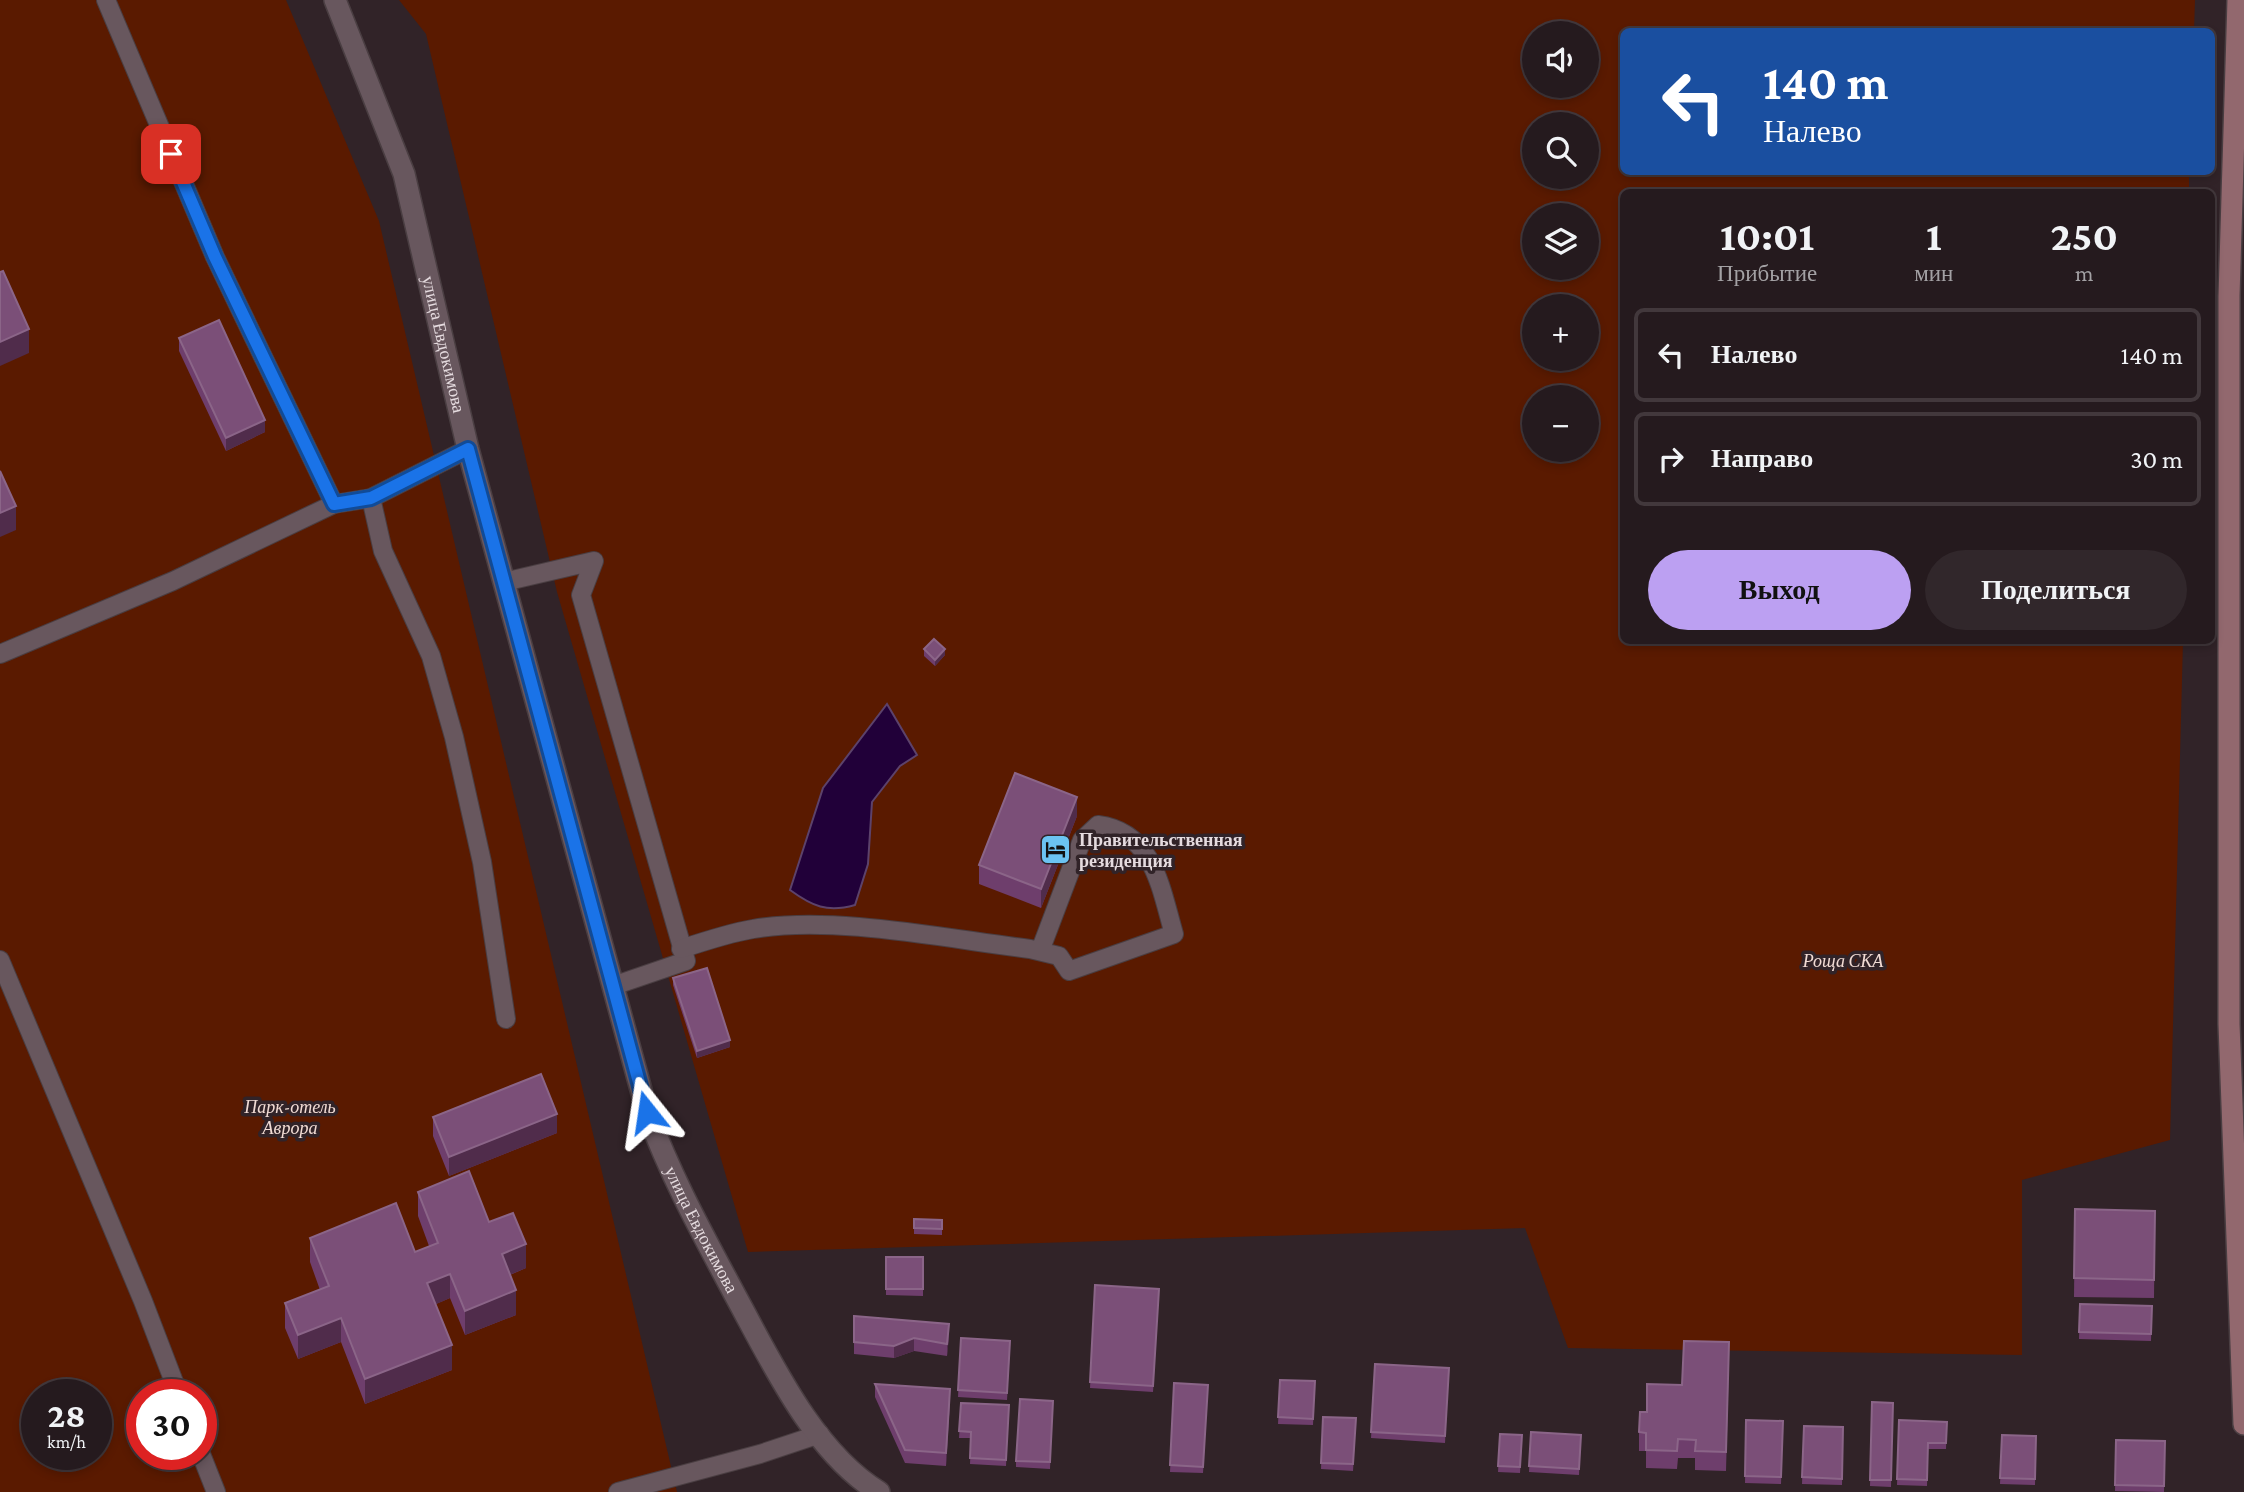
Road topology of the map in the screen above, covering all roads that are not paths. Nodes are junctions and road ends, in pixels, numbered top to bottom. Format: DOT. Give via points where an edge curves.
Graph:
graph roads {
  1 [pos="106,0"];
  2 [pos="335,0"];
  3 [pos="2238,0"];
  4 [pos="468,449"];
  5 [pos="371,498"];
  6 [pos="334,504"];
  7 [pos="504,582"];
  8 [pos="0,654"];
  9 [pos="681,949"];
  10 [pos="1040,951"];
  11 [pos="0,960"];
  12 [pos="613,986"];
  13 [pos="506,1019"];
  14 [pos="172,1379"];
  15 [pos="2244,1424"];
  16 [pos="820,1434"];
  17 [pos="207,1470"];
  18 [pos="216,1492"];
  19 [pos="618,1492"];
  20 [pos="879,1492"];
  1 -- 6 [label="lane" via="215,257"];
  2 -- 4 [label="street, улица Евдокимова" via="404,174"];
  3 -- 15 [label="main road" via="2229,296 2229,1024"];
  4 -- 5 [label="lane"];
  4 -- 7 [label="street, улица Евдокимова"];
  5 -- 6 [label="lane"];
  5 -- 13 [label="lane" via="383,551 430,656 454,737 482,862"];
  6 -- 8 [label="lane" via="173,581"];
  7 -- 9 [label="lane" via="594,561 581,595"];
  7 -- 12 [label="street, улица Евдокимова"];
  9 -- 10 [label="lane" via="754,928 794,925"];
  9 -- 12 [label="lane" via="686,961"];
  10 -- 10 [label="lane" via="1059,956 1069,971 1174,934 1152,860 1133,838 1111,826 1098,825 1082,840"];
  11 -- 14 [label="lane"];
  12 -- 16 [label="street, улица Евдокимова" via="647,1112 671,1175 782,1382"];
  16 -- 19 [label="lane"];
  16 -- 20 [label="street, улица Евдокимова" via="858,1479"];
  17 -- 18 [label="lane"];
}
